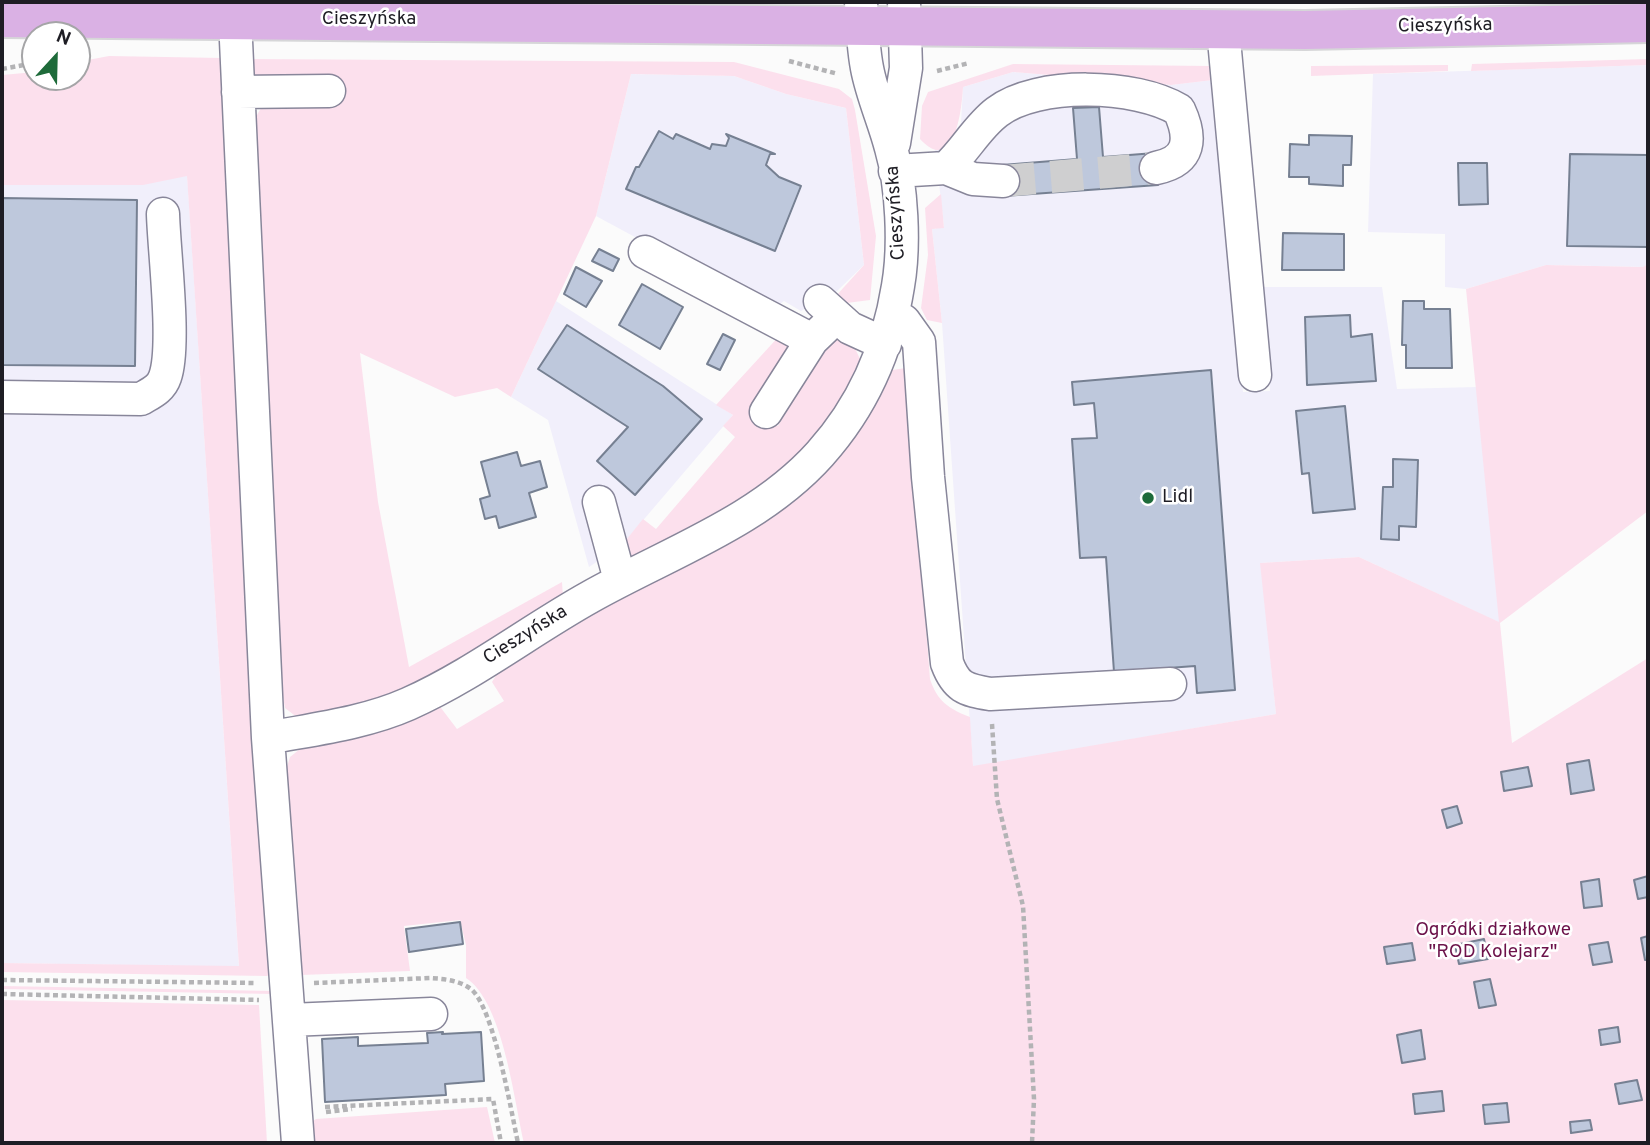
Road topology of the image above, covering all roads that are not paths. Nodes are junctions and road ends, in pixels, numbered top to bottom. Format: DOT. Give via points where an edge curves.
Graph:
graph roads {
  1 [pos="862,13"];
  2 [pos="905,14"];
  3 [pos="2,18"];
  4 [pos="235,19"];
  5 [pos="1648,23"];
  6 [pos="1223,29"];
  7 [pos="329,91"];
  8 [pos="238,92"];
  9 [pos="894,162"];
  10 [pos="946,168"];
  11 [pos="1156,168"];
  12 [pos="1003,181"];
  13 [pos="163,214"];
  14 [pos="645,252"];
  15 [pos="889,329"];
  16 [pos="812,340"];
  17 [pos="1255,375"];
  18 [pos="2,397"];
  19 [pos="766,412"];
  20 [pos="599,502"];
  21 [pos="620,580"];
  22 [pos="1170,684"];
  23 [pos="268,738"];
  24 [pos="289,1009"];
  25 [pos="431,1014"];
  26 [pos="306,1123"];
  1 -- 2 [label="main road, Cieszyńska"];
  1 -- 4 [label="main road, Cieszyńska"];
  1 -- 9 [label="street, Cieszyńska" via="867,69"];
  2 -- 6 [label="main road, Cieszyńska"];
  2 -- 9 [label="street, Cieszyńska" via="906,68"];
  3 -- 4 [label="main road, Cieszyńska"];
  4 -- 8 [label="street"];
  5 -- 6 [label="main road, Cieszyńska"];
  6 -- 17 [label="street"];
  7 -- 8 [label="street"];
  8 -- 23 [label="street"];
  9 -- 10 [label="street"];
  9 -- 15 [label="street, Cieszyńska" via="901,262"];
  10 -- 11 [label="street" via="996,113 1017,99 1076,90 1150,97 1179,110 1186,125 1182,155 1173,165"];
  10 -- 12 [label="street" via="973,179"];
  13 -- 18 [label="street" via="169,353 159,388 141,398"];
  14 -- 16 [label="street"];
  15 -- 16 [label="street" via="827,309"];
  15 -- 21 [label="street, Cieszyńska" via="854,411 800,475 740,518"];
  15 -- 22 [label="street" via="904,321 919,342 928,477 947,663 953,679 970,690 990,694"];
  16 -- 19 [label="street"];
  20 -- 21 [label="street"];
  21 -- 23 [label="street, Cieszyńska" via="406,705"];
  23 -- 24 [label="street"];
  24 -- 25 [label="street"];
  24 -- 26 [label="street"];
}
